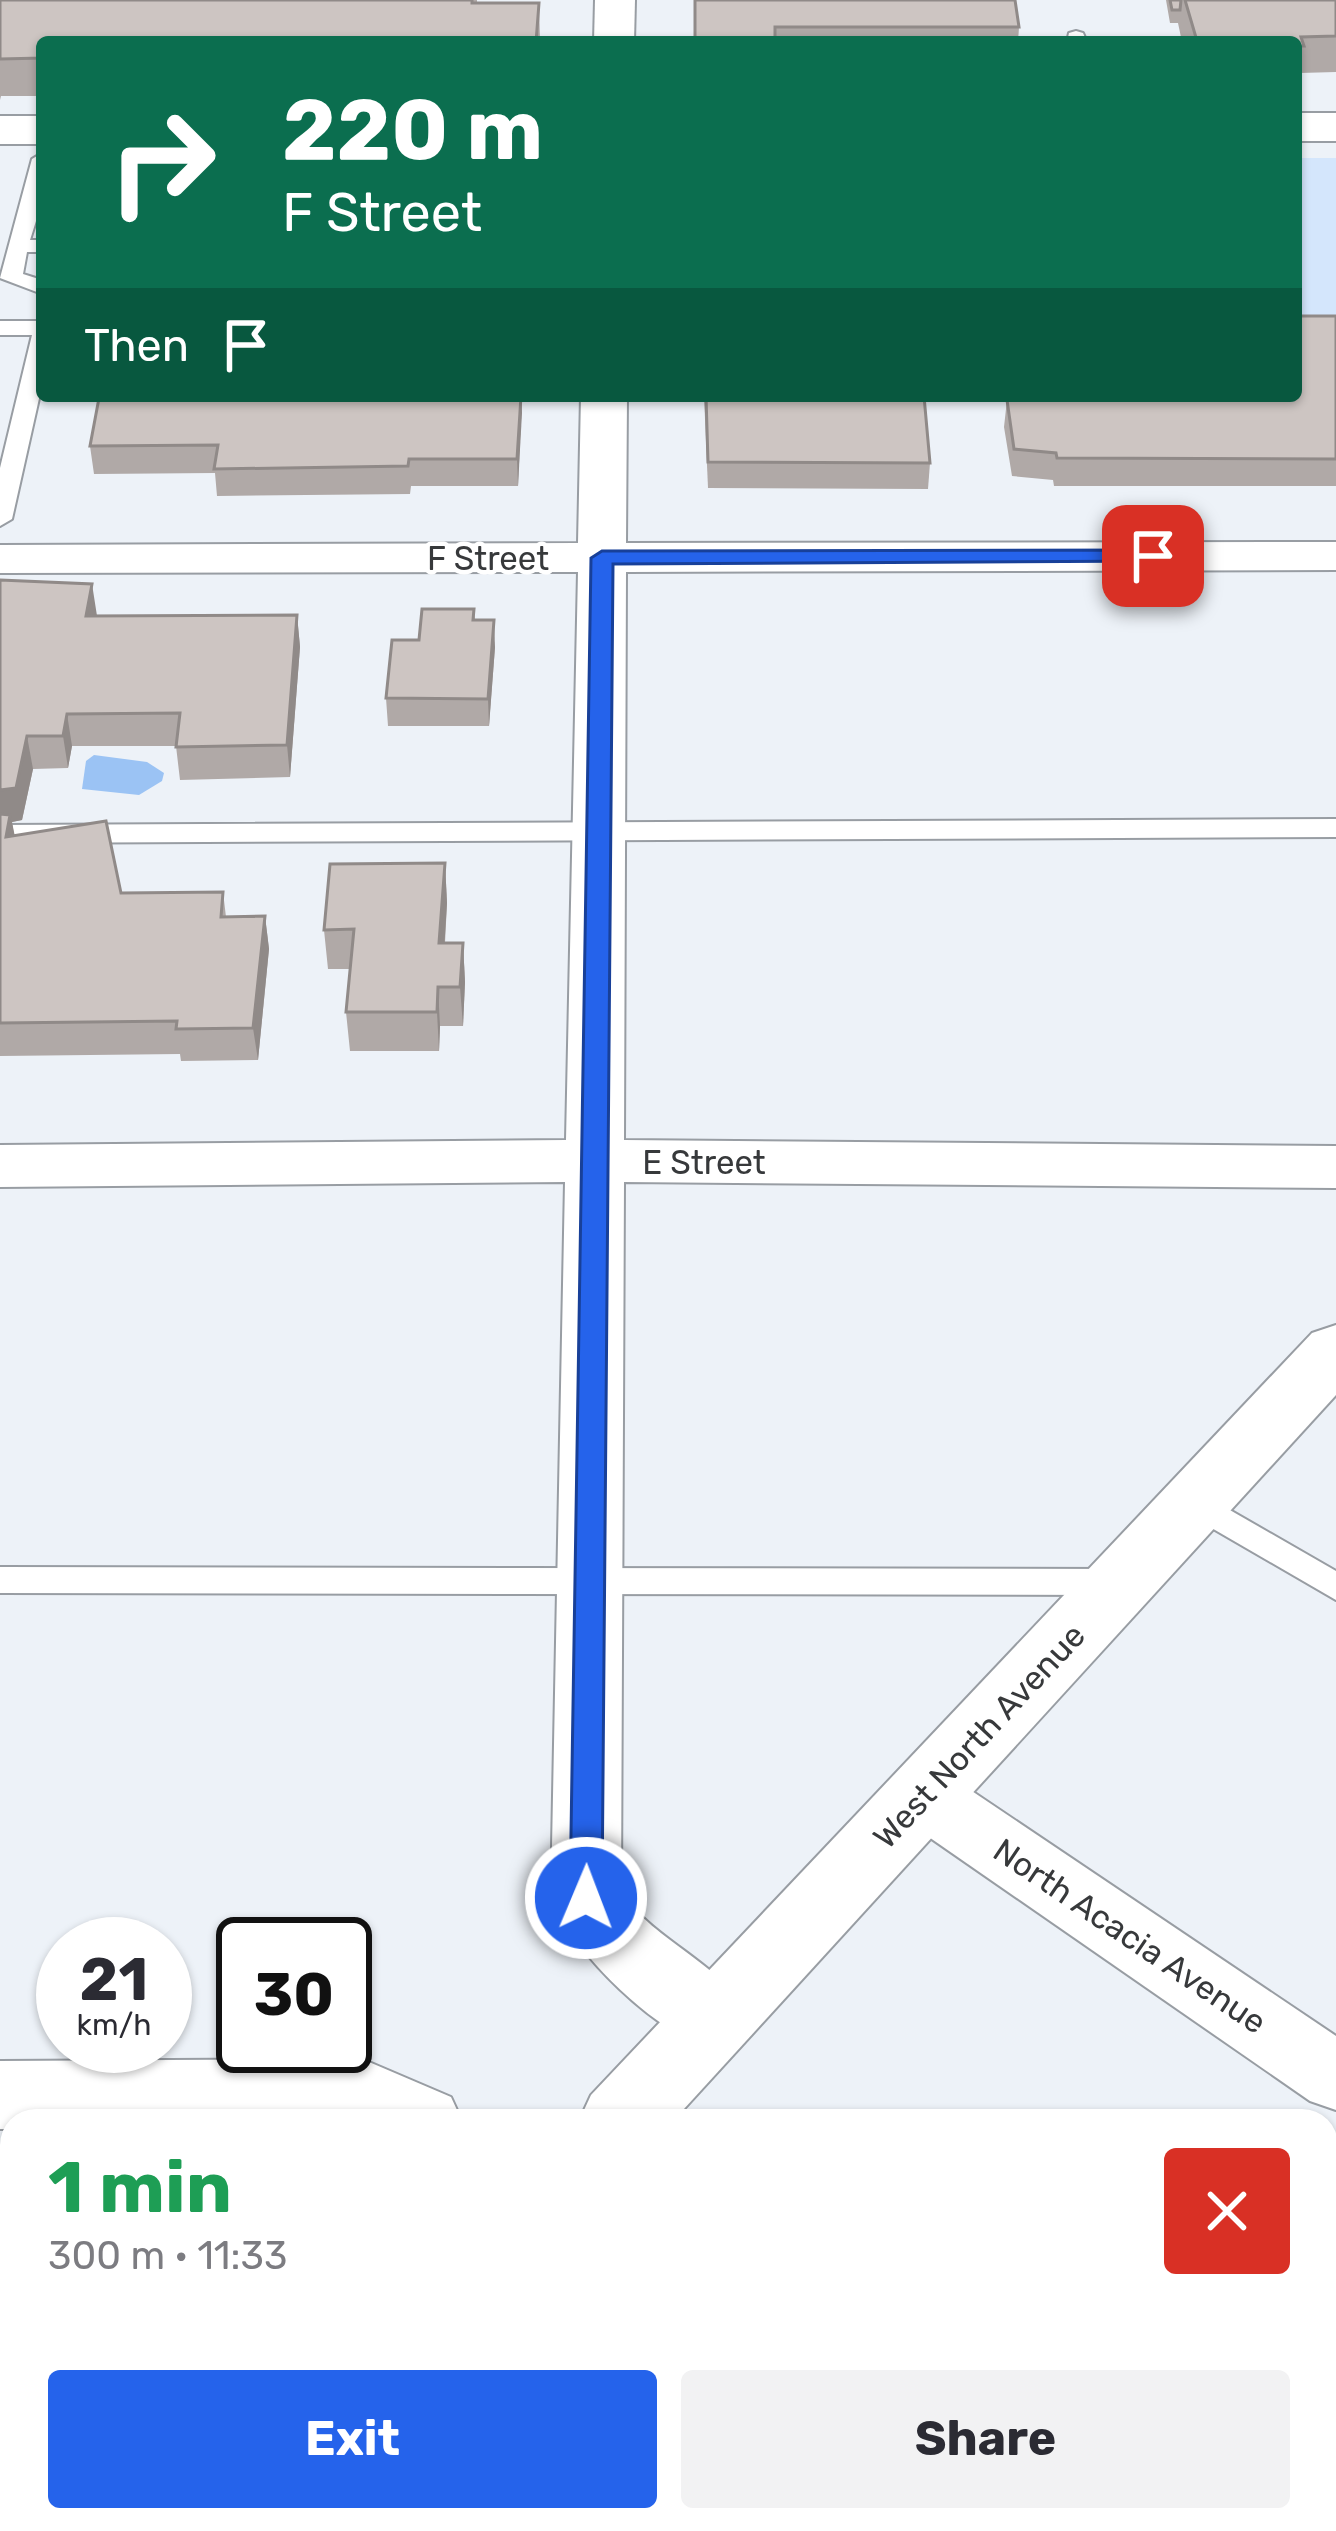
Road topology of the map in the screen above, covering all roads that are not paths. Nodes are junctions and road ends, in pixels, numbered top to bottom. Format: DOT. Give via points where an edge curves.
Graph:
graph roads {
  1 [pos="615,0"];
  2 [pos="614,36"];
  3 [pos="1302,127"];
  4 [pos="1336,127"];
  5 [pos="0,130"];
  6 [pos="36,130"];
  7 [pos="36,198"];
  8 [pos="17,246"];
  9 [pos="36,246"];
  10 [pos="36,285"];
  11 [pos="0,328"];
  12 [pos="36,331"];
  13 [pos="36,359"];
  14 [pos="604,402"];
  15 [pos="0,519"];
  16 [pos="1336,556"];
  17 [pos="602,558"];
  18 [pos="0,559"];
  19 [pos="1336,828"];
  20 [pos="600,833"];
  21 [pos="0,834"];
  22 [pos="594,1161"];
  23 [pos="0,1166"];
  24 [pos="1336,1166"];
  25 [pos="1336,1351"];
  26 [pos="1195,1503"];
  27 [pos="590,1579"];
  28 [pos="0,1580"];
  29 [pos="1122,1582"];
  30 [pos="1336,1587"];
  31 [pos="924,1796"];
  32 [pos="714,2018"];
  33 [pos="1336,2077"];
  34 [pos="0,2095"];
  35 [pos="398,2109"];
  36 [pos="631,2109"];
  1 -- 2 [label="street"];
  3 -- 4 [label="street"];
  5 -- 6 [label="street"];
  7 -- 8 [label="lane"];
  8 -- 9 [label="lane"];
  8 -- 10 [label="lane" via="11,278"];
  11 -- 12 [label="lane"];
  13 -- 15 [label="lane"];
  14 -- 17 [label="street"];
  16 -- 17 [label="street, F Street"];
  17 -- 18 [label="street, F Street"];
  17 -- 20 [label="street"];
  19 -- 20 [label="lane"];
  20 -- 21 [label="lane"];
  20 -- 22 [label="street"];
  22 -- 23 [label="street, E Street"];
  22 -- 24 [label="street, E Street"];
  22 -- 27 [label="street"];
  25 -- 26 [label="street, West North Avenue"];
  26 -- 29 [label="street, West North Avenue"];
  26 -- 30 [label="lane"];
  27 -- 28 [label="lane"];
  27 -- 29 [label="lane"];
  27 -- 32 [label="street" via="586,1898 610,1935"];
  29 -- 31 [label="street, West North Avenue"];
  31 -- 32 [label="street, West North Avenue"];
  31 -- 33 [label="street, North Acacia Avenue"];
  32 -- 36 [label="street, West North Avenue"];
  34 -- 35 [label="street" via="362,2093"];
}
